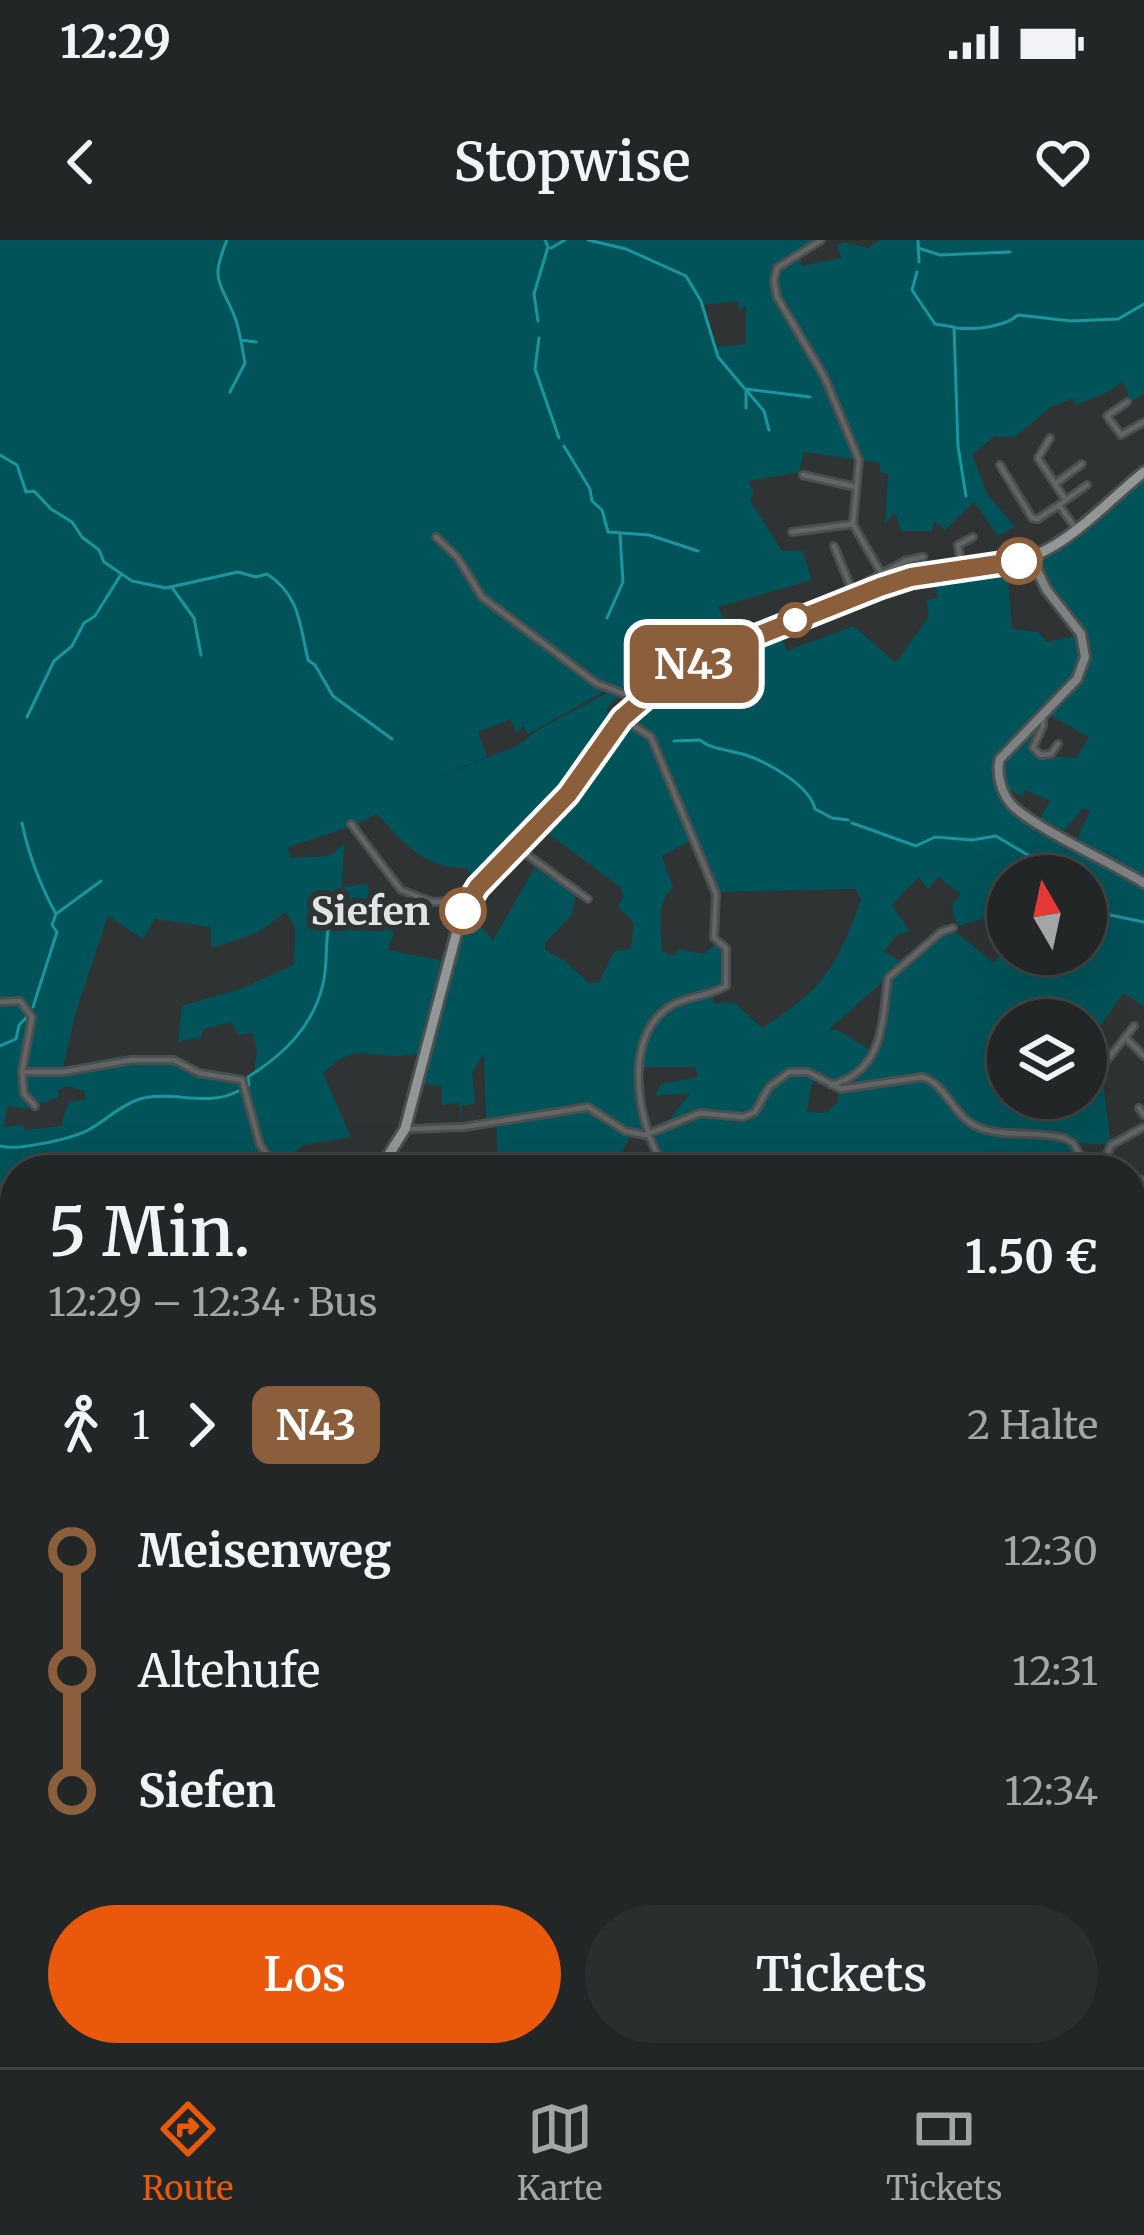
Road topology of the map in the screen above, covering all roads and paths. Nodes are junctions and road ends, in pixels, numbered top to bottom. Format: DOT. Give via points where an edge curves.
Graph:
graph roads {
  1 [pos="821,240"];
  2 [pos="1127,402"];
  3 [pos="1144,422"];
  4 [pos="1050,438"];
  5 [pos="1082,464"];
  6 [pos="1000,465"];
  7 [pos="1144,472"];
  8 [pos="803,476"];
  9 [pos="1055,484"];
  10 [pos="1087,485"];
  11 [pos="856,488"];
  12 [pos="1065,499"];
  13 [pos="1059,505"];
  14 [pos="853,524"];
  15 [pos="1076,529"];
  16 [pos="792,532"];
  17 [pos="436,536"];
  18 [pos="973,537"];
  19 [pos="834,546"];
  20 [pos="923,557"];
  21 [pos="1030,557"];
  22 [pos="962,570"];
  23 [pos="881,573"];
  24 [pos="850,595"];
  25 [pos="639,700"];
  26 [pos="1043,713"];
  27 [pos="622,718"];
  28 [pos="1058,744"];
  29 [pos="351,824"];
  30 [pos="522,843"];
  31 [pos="1144,884"];
  32 [pos="588,899"];
  33 [pos="469,900"];
  34 [pos="953,928"];
  35 [pos="0,1002"];
  36 [pos="1134,1026"];
  37 [pos="1126,1038"];
  38 [pos="1144,1056"];
  39 [pos="1107,1060"];
  40 [pos="22,1072"];
  41 [pos="831,1085"];
  42 [pos="35,1106"];
  43 [pos="1144,1127"];
  44 [pos="405,1129"];
  45 [pos="648,1134"];
  46 [pos="267,1155"];
  47 [pos="389,1155"];
  48 [pos="657,1155"];
  49 [pos="1080,1155"];
  50 [pos="1107,1155"];
  1 -- 11 [label="street" via="777,268 774,281 856,450"];
  2 -- 3 [label="street" via="1107,416 1121,435"];
  4 -- 9 [label="street" via="1038,458"];
  5 -- 9 [label="street"];
  6 -- 13 [label="street" via="1032,518"];
  7 -- 15 [label="main road"];
  8 -- 11 [label="street"];
  9 -- 12 [label="street"];
  10 -- 12 [label="street"];
  11 -- 14 [label="street"];
  12 -- 13 [label="street"];
  13 -- 15 [label="street"];
  14 -- 16 [label="street"];
  14 -- 23 [label="street"];
  15 -- 21 [label="main road"];
  17 -- 25 [label="street" via="482,597 596,682"];
  18 -- 22 [label="street" via="958,545"];
  19 -- 24 [label="street"];
  20 -- 23 [label="street"];
  21 -- 22 [label="main road"];
  21 -- 26 [label="street" via="1084,642 1082,669"];
  22 -- 24 [label="main road"];
  23 -- 24 [label="street"];
  24 -- 25 [label="main road" via="737,644"];
  25 -- 27 [label="main road"];
  26 -- 28 [label="street" via="1033,748 1051,754"];
  26 -- 31 [label="street" via="1000,759 1004,791 1023,814"];
  27 -- 30 [label="main road"];
  27 -- 45 [label="street" via="651,737 716,894 714,938 727,948 726,986 673,1005 646,1034 638,1067"];
  29 -- 33 [label="street" via="401,890 432,902"];
  30 -- 32 [label="street"];
  30 -- 33 [label="main road"];
  33 -- 44 [label="main road"];
  34 -- 41 [label="street" via="888,977 878,1049 853,1076"];
  35 -- 40 [label="street" via="20,1001 32,1017"];
  36 -- 37 [label="street"];
  37 -- 38 [label="street"];
  37 -- 39 [label="street"];
  40 -- 42 [label="street" via="23,1093"];
  40 -- 46 [label="street" via="174,1060 242,1080"];
  41 -- 45 [label="street" via="789,1072 755,1112 700,1113"];
  41 -- 49 [label="street" via="849,1090 925,1077 975,1126 1064,1138"];
  43 -- 50 [label="street"];
  44 -- 45 [label="street" via="588,1107 625,1131"];
  44 -- 47 [label="main road"];
  45 -- 48 [label="street"];
}
